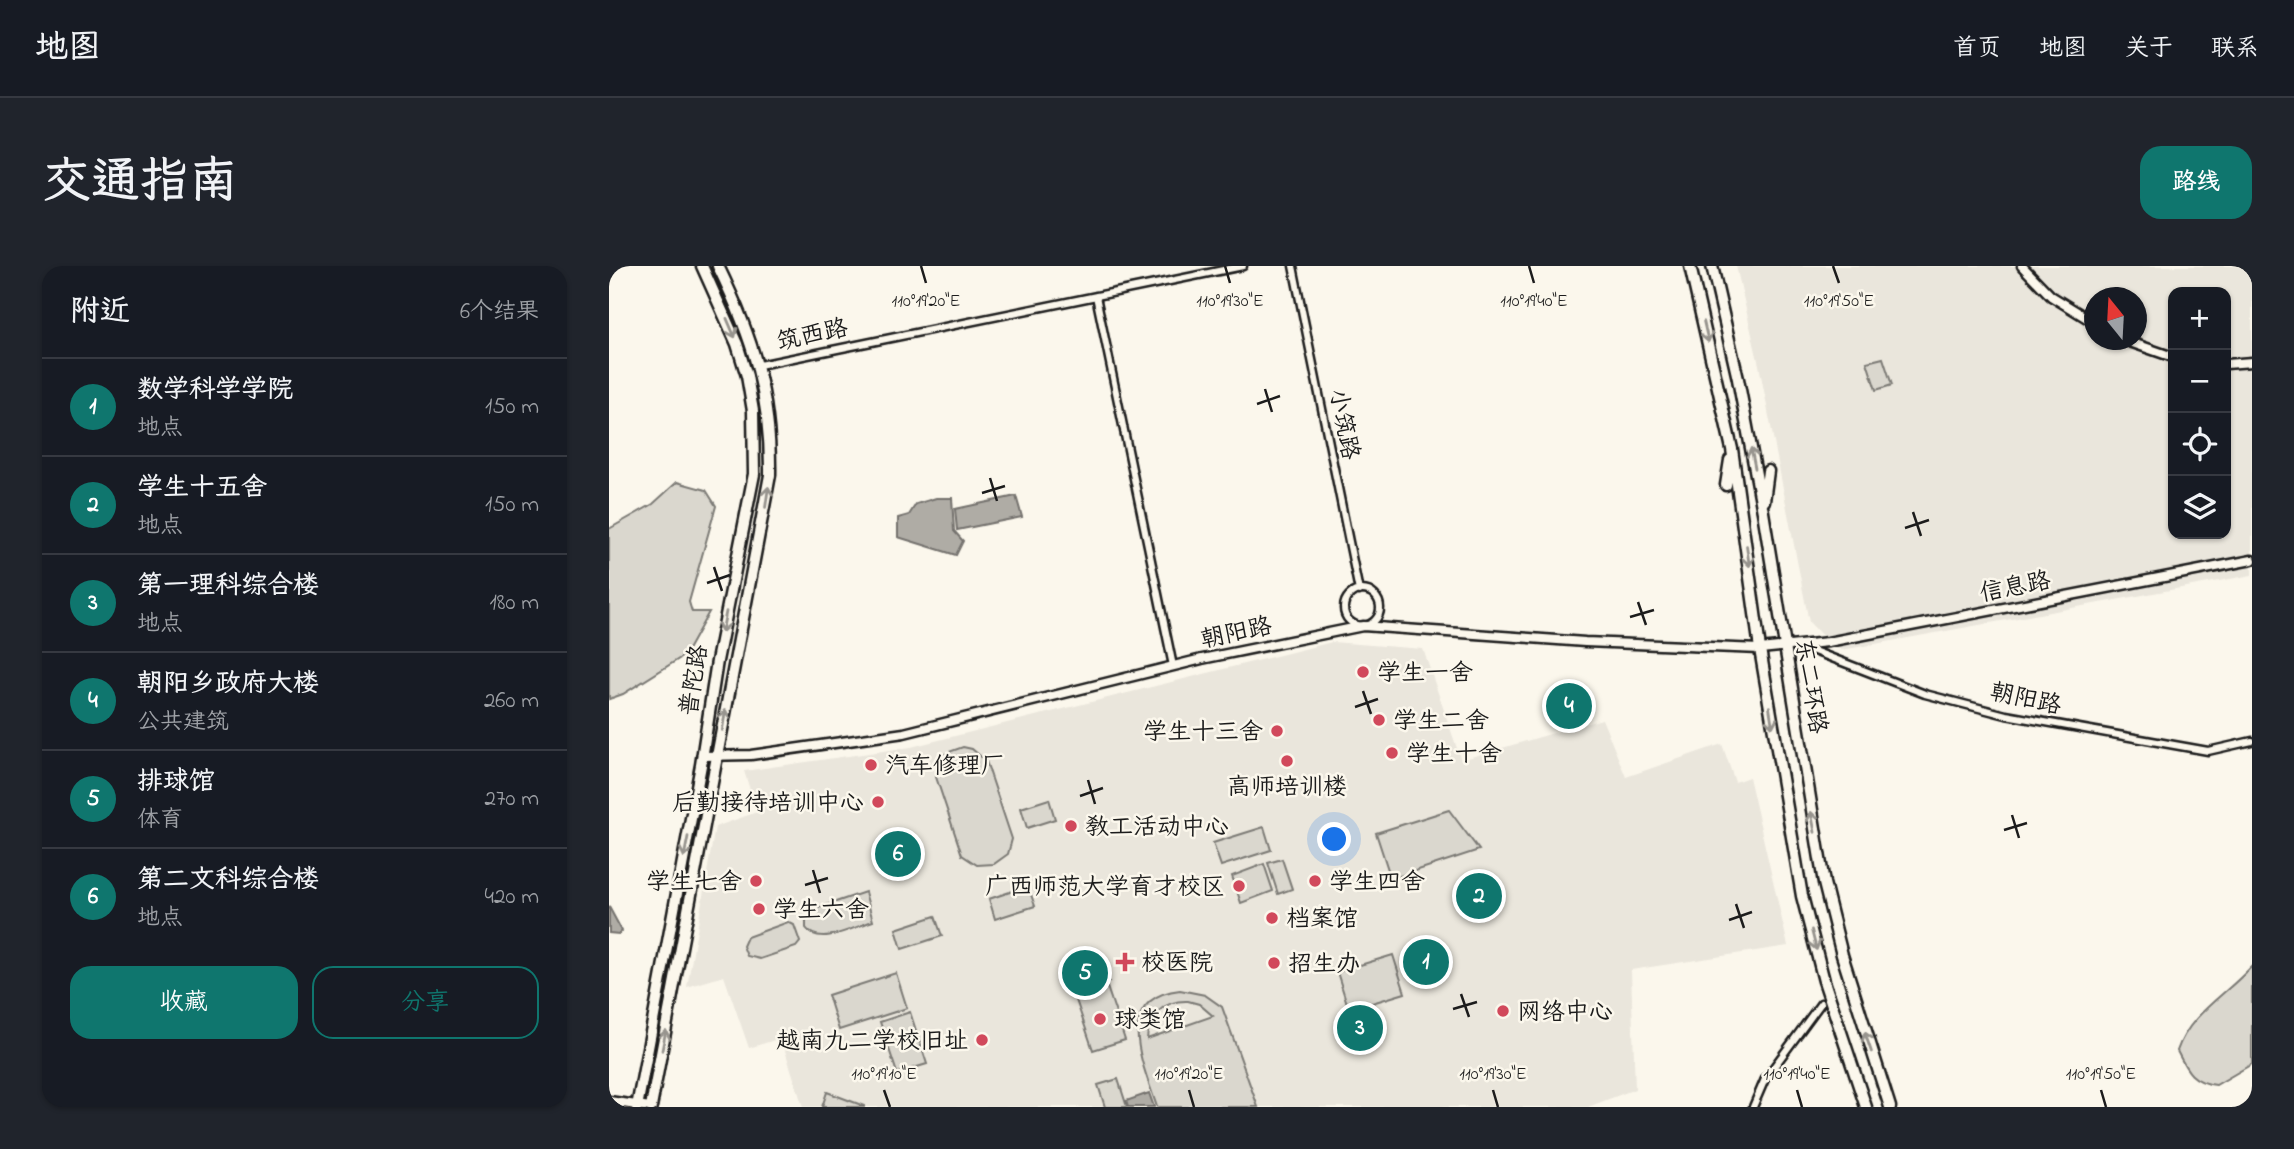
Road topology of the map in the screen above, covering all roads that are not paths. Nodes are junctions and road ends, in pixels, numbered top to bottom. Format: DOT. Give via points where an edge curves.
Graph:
graph roads {
  1 [pos="702,266"];
  2 [pos="718,266"];
  3 [pos="1243,266"];
  4 [pos="1293,266"];
  5 [pos="1690,266"];
  6 [pos="1711,266"];
  7 [pos="2022,266"];
  8 [pos="1096,296"];
  9 [pos="2084,316"];
  10 [pos="2147,348"];
  11 [pos="2168,355"];
  12 [pos="2252,362"];
  13 [pos="2231,364"];
  14 [pos="759,365"];
  15 [pos="1732,449"];
  16 [pos="1768,471"];
  17 [pos="1726,485"];
  18 [pos="1763,512"];
  19 [pos="2252,560"];
  20 [pos="1359,591"];
  21 [pos="1363,626"];
  22 [pos="1800,645"];
  23 [pos="1785,646"];
  24 [pos="1760,649"];
  25 [pos="1173,666"];
  26 [pos="2252,741"];
  27 [pos="703,755"];
  28 [pos="717,758"];
  29 [pos="1821,1003"];
  30 [pos="609,1101"];
  31 [pos="637,1106"];
  32 [pos="651,1107"];
  33 [pos="1753,1107"];
  34 [pos="1867,1107"];
  35 [pos="1891,1107"];
  1 -- 27 [label="main road, 普陀路, one-way" via="737,344 754,411 755,439 749,510 723,626"];
  2 -- 14 [label="main road, 普陀路"];
  3 -- 8 [label="street, 筑西路"];
  4 -- 20 [label="street, 小筑路"];
  5 -- 15 [label="main road, 东二环路, one-way"];
  18 -- 6 [label="main road, 东二环路, one-way"];
  7 -- 9 [label="street" via="2051,296"];
  8 -- 14 [label="street, 筑西路"];
  8 -- 25 [label="street"];
  10 -- 11 [label="street"];
  12 -- 13 [label="street"];
  28 -- 14 [label="main road, 普陀路, one-way" via="770,475 769,429"];
  15 -- 17 [label="main road"];
  15 -- 24 [label="main road, 东二环路, one-way"];
  16 -- 18 [label="main road"];
  18 -- 23 [label="main road, 东二环路"];
  19 -- 22 [label="street, 信息路"];
  20 -- 21 [label="street" via="1349,596 1344,607 1351,622"];
  20 -- 21 [label="street" via="1375,596 1380,606 1377,617"];
  21 -- 24 [label="street, 朝阳路"];
  21 -- 25 [label="street, 朝阳路"];
  22 -- 23 [label="street, 信息路"];
  22 -- 26 [label="street, 朝阳路" via="1924,694 2006,715 2208,751"];
  23 -- 24 [label="street, 朝阳路"];
  35 -- 23 [label="main road, 东二环路, one-way" via="1845,966 1825,883"];
  24 -- 34 [label="main road, 东二环路, one-way" via="1802,896 1824,981"];
  25 -- 28 [label="street, 朝阳路" via="904,733"];
  27 -- 28 [label="street, 朝阳路"];
  27 -- 31 [label="main road, 普陀路, one-way"];
  32 -- 28 [label="main road, 普陀路, one-way"];
  29 -- 33 [label="street" via="1765,1079"];
  30 -- 31 [label="street"];
  31 -- 32 [label="street"];
}
